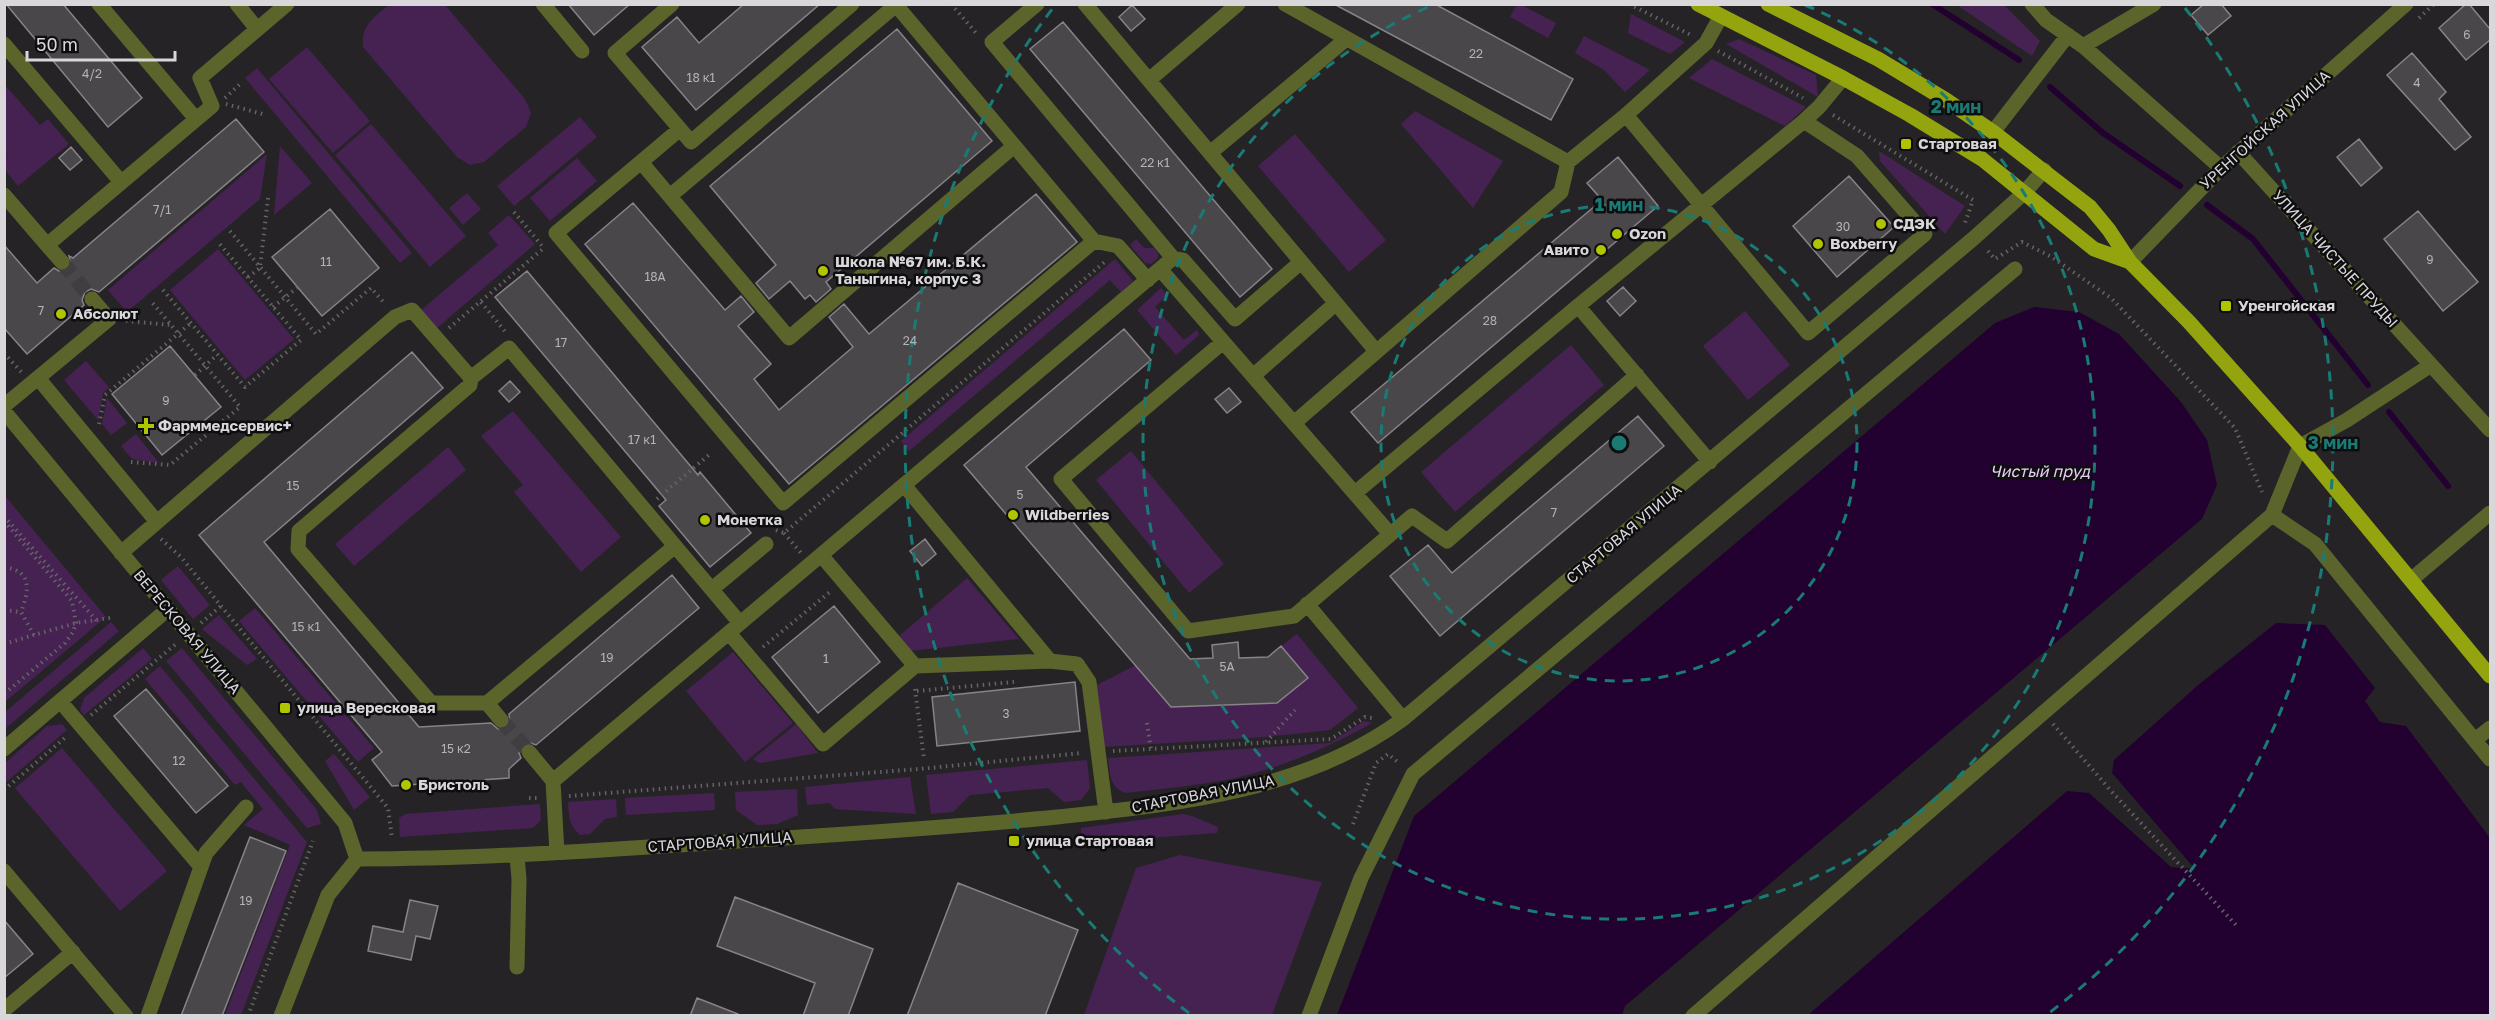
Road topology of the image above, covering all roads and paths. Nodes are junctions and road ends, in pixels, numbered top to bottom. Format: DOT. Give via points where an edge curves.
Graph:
graph roads {
  1 [pos="99,4"];
  2 [pos="237,4"];
  3 [pos="288,4"];
  4 [pos="543,4"];
  5 [pos="672,4"];
  6 [pos="852,4"];
  7 [pos="951,4"];
  8 [pos="1037,4"];
  9 [pos="1085,4"];
  10 [pos="1238,4"];
  11 [pos="1284,4"];
  12 [pos="1698,4"];
  13 [pos="1768,4"];
  14 [pos="2032,4"];
  15 [pos="2154,4"];
  16 [pos="2397,8"];
  17 [pos="1721,16"];
  18 [pos="257,29"];
  19 [pos="1003,33"];
  20 [pos="2068,36"];
  21 [pos="1345,40"];
  22 [pos="4,44"];
  23 [pos="2083,46"];
  24 [pos="582,51"];
  25 [pos="1843,78"];
  26 [pos="1149,80"];
  27 [pos="240,84"];
  28 [pos="266,115"];
  29 [pos="1626,115"];
  30 [pos="196,119"];
  31 [pos="1804,121"];
  32 [pos="680,129"];
  33 [pos="1993,132"];
  34 [pos="1014,146"];
  35 [pos="2238,152"];
  36 [pos="1210,153"];
  37 [pos="641,162"];
  38 [pos="1568,162"];
  39 [pos="2221,168"];
  40 [pos="2044,170"];
  41 [pos="121,182"];
  42 [pos="2024,193"];
  43 [pos="4,195"];
  44 [pos="670,196"];
  45 [pos="268,198"];
  46 [pos="1701,205"];
  47 [pos="230,231"];
  48 [pos="1094,241"];
  49 [pos="218,242"];
  50 [pos="47,245"];
  51 [pos="544,248"];
  52 [pos="1121,249"];
  53 [pos="2050,256"];
  54 [pos="1173,258"];
  55 [pos="62,262"];
  56 [pos="1301,262"];
  57 [pos="2130,262"];
  58 [pos="260,268"];
  59 [pos="1160,269"];
  60 [pos="2015,270"];
  61 [pos="248,277"];
  62 [pos="1148,280"];
  63 [pos="298,287"];
  64 [pos="163,290"];
  65 [pos="285,297"];
  66 [pos="92,299"];
  67 [pos="151,301"];
  68 [pos="1335,304"];
  69 [pos="1578,306"];
  70 [pos="273,307"];
  71 [pos="395,316"];
  72 [pos="126,321"];
  73 [pos="191,323"];
  74 [pos="171,325"];
  75 [pos="179,334"];
  76 [pos="437,339"];
  77 [pos="1223,342"];
  78 [pos="1376,351"];
  79 [pos="4,353"];
  80 [pos="217,355"];
  81 [pos="2431,365"];
  82 [pos="206,366"];
  83 [pos="195,375"];
  84 [pos="1637,375"];
  85 [pos="1253,376"];
  86 [pos="471,378"];
  87 [pos="34,381"];
  88 [pos="4,406"];
  89 [pos="4,411"];
  90 [pos="92,415"];
  91 [pos="1294,423"];
  92 [pos="99,424"];
  93 [pos="2490,430"];
  94 [pos="106,432"];
  95 [pos="2301,446"];
  96 [pos="710,454"];
  97 [pos="126,455"];
  98 [pos="1710,462"];
  99 [pos="904,485"];
  100 [pos="1355,493"];
  101 [pos="651,504"];
  102 [pos="2490,513"];
  103 [pos="2272,515"];
  104 [pos="4,516"];
  105 [pos="4,521"];
  106 [pos="154,525"];
  107 [pos="784,532"];
  108 [pos="1390,534"];
  109 [pos="769,537"];
  110 [pos="675,546"];
  111 [pos="121,553"];
  112 [pos="816,559"];
  113 [pos="4,567"];
  114 [pos="2412,579"];
  115 [pos="712,589"];
  116 [pos="832,590"];
  117 [pos="839,598"];
  118 [pos="1307,604"];
  119 [pos="221,606"];
  120 [pos="168,609"];
  121 [pos="4,610"];
  122 [pos="21,612"];
  123 [pos="110,618"];
  124 [pos="97,621"];
  125 [pos="76,623"];
  126 [pos="735,628"];
  127 [pos="188,633"];
  128 [pos="34,635"];
  129 [pos="4,644"];
  130 [pos="760,650"];
  131 [pos="1050,661"];
  132 [pos="909,671"];
  133 [pos="2490,676"];
  134 [pos="1020,681"];
  135 [pos="917,691"];
  136 [pos="4,694"];
  137 [pos="60,701"];
  138 [pos="487,703"];
  139 [pos="1393,706"];
  140 [pos="1295,710"];
  141 [pos="2044,713"];
  142 [pos="1403,719"];
  143 [pos="501,720"];
  144 [pos="1147,723"];
  145 [pos="81,724"];
  146 [pos="2490,728"];
  147 [pos="2475,740"];
  148 [pos="1265,743"];
  149 [pos="4,748"];
  150 [pos="1151,750"];
  151 [pos="528,752"];
  152 [pos="1098,752"];
  153 [pos="924,759"];
  154 [pos="2490,759"];
  155 [pos="1413,774"];
  156 [pos="553,781"];
  157 [pos="4,790"];
  158 [pos="554,797"];
  159 [pos="529,798"];
  160 [pos="246,807"];
  161 [pos="1106,812"];
  162 [pos="1353,824"];
  163 [pos="392,838"];
  164 [pos="313,841"];
  165 [pos="557,853"];
  166 [pos="517,856"];
  167 [pos="357,859"];
  168 [pos="201,867"];
  169 [pos="4,871"];
  170 [pos="2236,925"];
  171 [pos="73,952"];
  172 [pos="517,967"];
  173 [pos="4,1011"];
  174 [pos="126,1016"];
  175 [pos="148,1016"];
  176 [pos="248,1016"];
  177 [pos="281,1016"];
  178 [pos="1309,1016"];
  179 [pos="1694,1016"];
  1 -- 30 [label="street"];
  2 -- 18 [label="street"];
  3 -- 18 [label="street"];
  4 -- 24 [label="street"];
  5 -- 32 [label="street" via="615,53"];
  6 -- 32 [label="street" via="691,142"];
  7 -- 19 [label="path" via="976,34"];
  8 -- 19 [label="street"];
  9 -- 26 [label="street"];
  10 -- 26 [label="street"];
  11 -- 21 [label="street"];
  12 -- 17 [label="main road"];
  13 -- 33 [label="main road" via="1878,59"];
  14 -- 20 [label="street"];
  15 -- 23 [label="street"];
  16 -- 35 [label="street, УРЕНГОЙСКАЯ УЛИЦА"];
  17 -- 25 [label="main road"];
  17 -- 29 [label="street" via="1706,44"];
  18 -- 30 [label="street" via="200,78 212,106"];
  19 -- 54 [label="street" via="992,42"];
  20 -- 23 [label="street"];
  20 -- 33 [label="street"];
  21 -- 36 [label="street"];
  21 -- 38 [label="street"];
  22 -- 41 [label="street"];
  23 -- 39 [label="street"];
  25 -- 31 [label="street"];
  25 -- 42 [label="main road" via="1982,159"];
  26 -- 36 [label="street"];
  27 -- 28 [label="path" via="219,102"];
  29 -- 38 [label="street"];
  29 -- 46 [label="street"];
  30 -- 41 [label="street"];
  31 -- 46 [label="street"];
  31 -- 46 [label="street" via="1857,156 1925,234 1808,333"];
  32 -- 37 [label="street"];
  33 -- 40 [label="main road"];
  34 -- 44 [label="street" via="896,5"];
  34 -- 44 [label="street" via="789,338"];
  34 -- 48 [label="street"];
  35 -- 39 [label="street, УРЕНГОЙСКАЯ УЛИЦА"];
  35 -- 81 [label="street, УЛИЦА ЧИСТЫЕ ПРУДЫ"];
  36 -- 56 [label="street"];
  37 -- 44 [label="street"];
  37 -- 48 [label="street" via="555,233 783,503"];
  38 -- 78 [label="street" via="1561,192"];
  39 -- 57 [label="street, УРЕНГОЙСКАЯ УЛИЦА"];
  40 -- 42 [label="street, СТАРТОВАЯ УЛИЦА"];
  40 -- 57 [label="main road" via="2090,207"];
  41 -- 50 [label="street"];
  42 -- 57 [label="main road" via="2094,249"];
  42 -- 98 [label="street, СТАРТОВАЯ УЛИЦА"];
  43 -- 50 [label="street"];
  45 -- 58 [label="path"];
  46 -- 69 [label="street"];
  47 -- 58 [label="path"];
  48 -- 52 [label="street"];
  49 -- 61 [label="path"];
  50 -- 55 [label="street"];
  51 -- 76 [label="path"];
  52 -- 62 [label="street"];
  52 -- 107 [label="path"];
  53 -- 103 [label="path" via="2111,298 2235,428"];
  54 -- 56 [label="street" via="1183,260 1235,319"];
  54 -- 59 [label="street"];
  56 -- 68 [label="street"];
  57 -- 95 [label="main road"];
  58 -- 61 [label="path"];
  58 -- 65 [label="path"];
  59 -- 62 [label="street"];
  59 -- 77 [label="street"];
  60 -- 155 [label="street"];
  61 -- 70 [label="path"];
  62 -- 99 [label="street"];
  63 -- 65 [label="path"];
  64 -- 73 [label="path"];
  65 -- 70 [label="path"];
  65 -- 71 [label="path" via="316,334 371,288"];
  66 -- 87 [label="street" via="108,319"];
  67 -- 74 [label="path"];
  68 -- 78 [label="street"];
  68 -- 85 [label="street"];
  69 -- 84 [label="street"];
  69 -- 100 [label="street"];
  70 -- 80 [label="path" via="301,340 245,387"];
  71 -- 76 [label="street" via="412,309"];
  71 -- 106 [label="street"];
  72 -- 74 [label="path"];
  73 -- 75 [label="path"];
  73 -- 80 [label="path"];
  74 -- 75 [label="path"];
  75 -- 82 [label="path"];
  75 -- 92 [label="path" via="105,395"];
  76 -- 86 [label="street"];
  77 -- 85 [label="street"];
  77 -- 118 [label="street" via="1061,479 1188,631 1294,616"];
  78 -- 91 [label="street"];
  79 -- 87 [label="path"];
  80 -- 82 [label="path"];
  81 -- 93 [label="street, УЛИЦА ЧИСТЫЕ ПРУДЫ"];
  81 -- 95 [label="street"];
  82 -- 83 [label="path"];
  82 -- 97 [label="path" via="240,407 170,465 132,463"];
  84 -- 98 [label="street"];
  84 -- 108 [label="street" via="1447,541 1412,516"];
  85 -- 91 [label="street"];
  86 -- 110 [label="street" via="508,348"];
  86 -- 138 [label="street" via="470,386 299,531 298,549 431,703"];
  87 -- 88 [label="street"];
  87 -- 106 [label="street"];
  89 -- 111 [label="street, ВЕРЕСКОВАЯ УЛИЦА"];
  90 -- 92 [label="path"];
  91 -- 100 [label="street"];
  92 -- 94 [label="path"];
  95 -- 103 [label="street"];
  95 -- 114 [label="main road"];
  96 -- 101 [label="path"];
  98 -- 142 [label="street, СТАРТОВАЯ УЛИЦА"];
  99 -- 112 [label="street"];
  99 -- 131 [label="street"];
  100 -- 108 [label="street"];
  102 -- 114 [label="street"];
  103 -- 141 [label="street"];
  103 -- 147 [label="street" via="2315,544"];
  104 -- 124 [label="path"];
  105 -- 125 [label="path" via="72,601"];
  106 -- 111 [label="street"];
  106 -- 119 [label="path"];
  107 -- 109 [label="path"];
  107 -- 112 [label="path"];
  108 -- 118 [label="street"];
  109 -- 115 [label="street"];
  110 -- 115 [label="street"];
  110 -- 138 [label="street"];
  111 -- 120 [label="street, ВЕРЕСКОВАЯ УЛИЦА"];
  112 -- 116 [label="path"];
  112 -- 126 [label="street"];
  112 -- 132 [label="street"];
  113 -- 122 [label="path" via="16,569 26,579 28,595"];
  114 -- 133 [label="main road"];
  115 -- 126 [label="street"];
  116 -- 117 [label="path"];
  116 -- 130 [label="path"];
  118 -- 139 [label="street"];
  119 -- 127 [label="path"];
  119 -- 163 [label="path" via="388,808"];
  120 -- 127 [label="street, ВЕРЕСКОВАЯ УЛИЦА"];
  120 -- 137 [label="street"];
  121 -- 122 [label="path"];
  122 -- 128 [label="path"];
  123 -- 124 [label="path"];
  124 -- 125 [label="path"];
  125 -- 128 [label="path"];
  125 -- 136 [label="path" via="64,643"];
  126 -- 132 [label="street" via="823,744"];
  126 -- 156 [label="street"];
  127 -- 145 [label="path"];
  127 -- 167 [label="street, ВЕРЕСКОВАЯ УЛИЦА" via="345,823"];
  128 -- 129 [label="path"];
  131 -- 132 [label="street"];
  131 -- 152 [label="street" via="1077,664 1089,682"];
  132 -- 135 [label="path"];
  134 -- 135 [label="path"];
  135 -- 153 [label="path"];
  137 -- 145 [label="street"];
  137 -- 149 [label="street"];
  138 -- 143 [label="street"];
  139 -- 142 [label="street"];
  139 -- 148 [label="path" via="1378,718 1365,717 1331,739"];
  140 -- 148 [label="path"];
  141 -- 170 [label="path"];
  141 -- 179 [label="street"];
  142 -- 161 [label="street, СТАРТОВАЯ УЛИЦА" via="1370,742 1326,764 1262,785"];
  144 -- 150 [label="path"];
  145 -- 157 [label="path"];
  145 -- 168 [label="street"];
  146 -- 147 [label="street"];
  147 -- 154 [label="street"];
  148 -- 150 [label="path"];
  150 -- 152 [label="path"];
  151 -- 156 [label="street"];
  152 -- 158 [label="path"];
  152 -- 161 [label="street"];
  155 -- 162 [label="path" via="1388,754 1376,763"];
  155 -- 178 [label="street" via="1361,878"];
  156 -- 158 [label="street"];
  158 -- 159 [label="path"];
  158 -- 165 [label="street"];
  160 -- 168 [label="street" via="206,854"];
  161 -- 165 [label="street, СТАРТОВАЯ УЛИЦА" via="927,829"];
  164 -- 176 [label="path"];
  165 -- 166 [label="street, СТАРТОВАЯ УЛИЦА"];
  166 -- 167 [label="street, СТАРТОВАЯ УЛИЦА"];
  166 -- 172 [label="street"];
  167 -- 177 [label="street" via="328,895"];
  168 -- 175 [label="street"];
  169 -- 171 [label="street"];
  171 -- 173 [label="street"];
  171 -- 174 [label="street"];
}
